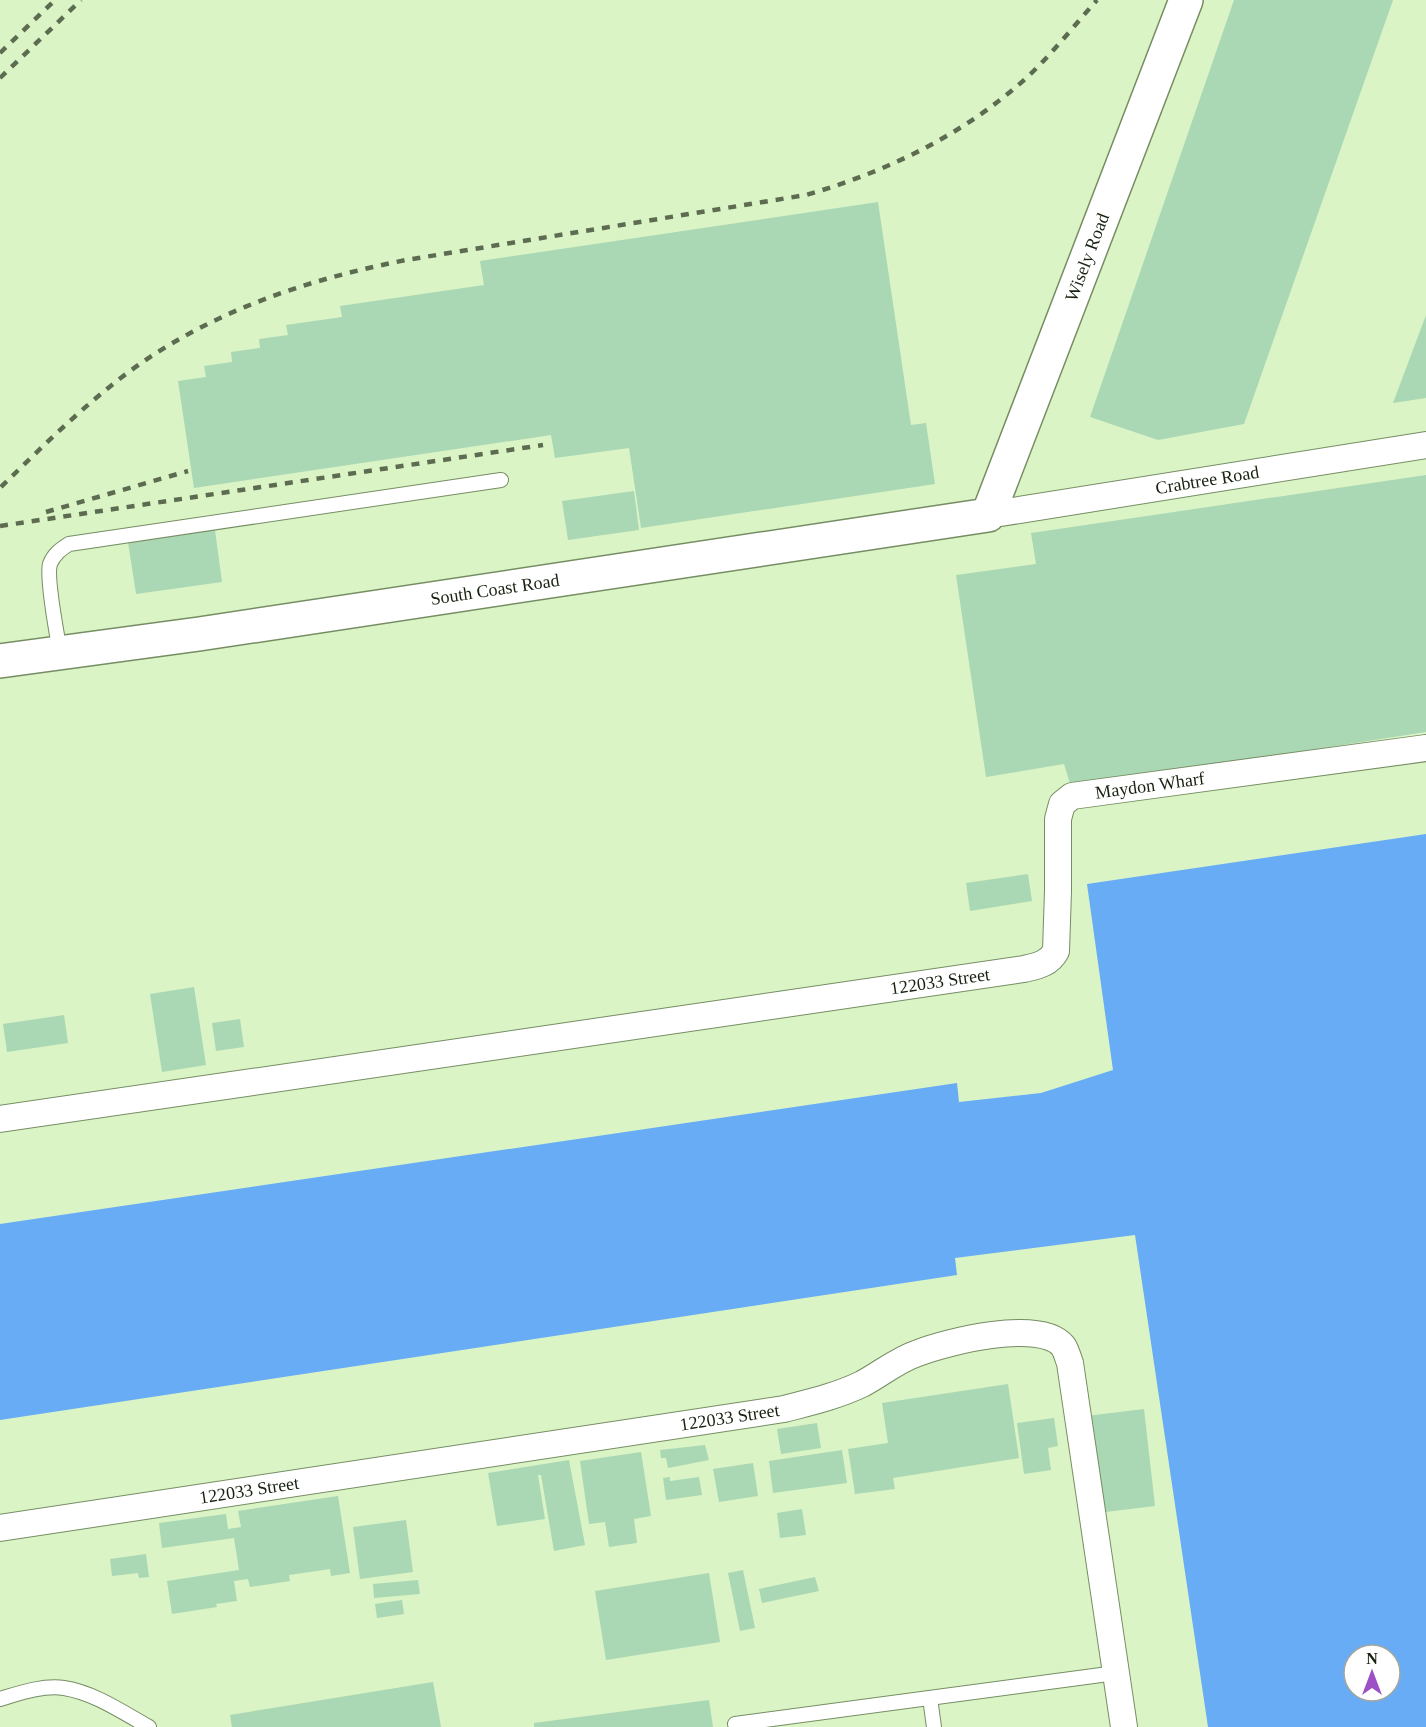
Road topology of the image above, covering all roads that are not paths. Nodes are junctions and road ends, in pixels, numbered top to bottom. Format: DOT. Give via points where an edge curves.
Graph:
graph roads {
  1 [pos="1186,0"];
  2 [pos="1426,445"];
  3 [pos="501,480"];
  4 [pos="988,515"];
  5 [pos="60,652"];
  6 [pos="0,661"];
  7 [pos="1426,748"];
  8 [pos="1024,969"];
  9 [pos="0,1119"];
  10 [pos="0,1528"];
  11 [pos="1116,1673"];
  12 [pos="930,1698"];
  13 [pos="0,1699"];
  14 [pos="735,1724"];
  15 [pos="149,1727"];
  16 [pos="934,1727"];
  17 [pos="1124,1727"];
  1 -- 4 [label="street, Wisely Road"];
  2 -- 4 [label="street, Crabtree Road"];
  3 -- 5 [label="lane" via="69,544 57,552 50,565"];
  4 -- 5 [label="street, South Coast Road"];
  5 -- 6 [label="street, South Coast Road"];
  7 -- 8 [label="street, Maydon Wharf" via="1072,796 1062,804 1058,819 1056,951 1052,959"];
  8 -- 9 [label="street, 122033 Street"];
  10 -- 11 [label="street, 122033 Street" via="784,1409 854,1387 918,1352 1015,1332 1033,1333 1062,1345 1070,1363"];
  11 -- 12 [label="lane"];
  11 -- 17 [label="street, 122033 Street"];
  12 -- 14 [label="lane"];
  12 -- 16 [label="lane"];
  13 -- 15 [label="lane" via="21,1692 64,1688 93,1697"];
}
